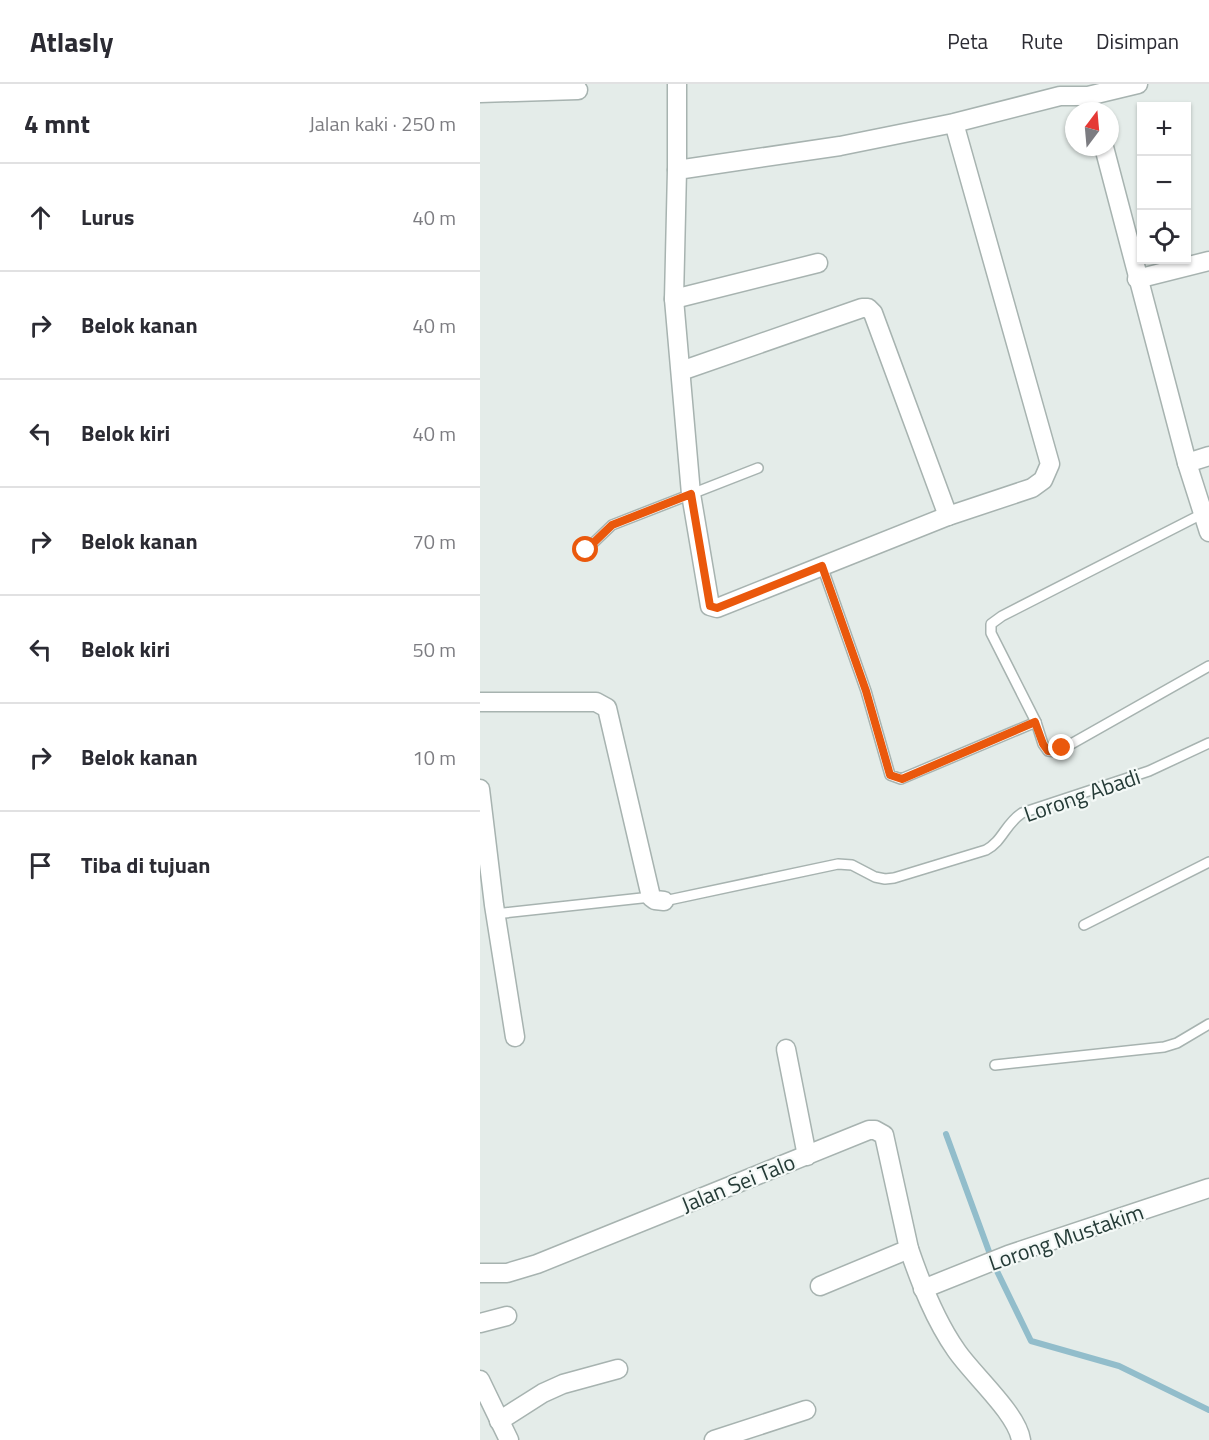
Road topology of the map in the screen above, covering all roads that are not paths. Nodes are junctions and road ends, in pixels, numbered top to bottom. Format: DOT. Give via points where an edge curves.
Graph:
graph roads {
  1 [pos="676,84"];
  2 [pos="1138,84"];
  3 [pos="579,90"];
  4 [pos="1058,90"];
  5 [pos="480,93"];
  6 [pos="1086,102"];
  7 [pos="1096,102"];
  8 [pos="954,123"];
  9 [pos="1106,156"];
  10 [pos="677,170"];
  11 [pos="1209,261"];
  12 [pos="818,263"];
  13 [pos="1137,279"];
  14 [pos="674,299"];
  15 [pos="681,371"];
  16 [pos="1209,456"];
  17 [pos="1187,463"];
  18 [pos="758,468"];
  19 [pos="691,494"];
  20 [pos="1202,514"];
  21 [pos="948,516"];
  22 [pos="1209,532"];
  23 [pos="586,550"];
  24 [pos="822,566"];
  25 [pos="1209,666"];
  26 [pos="480,702"];
  27 [pos="1035,722"];
  28 [pos="1209,743"];
  29 [pos="480,789"];
  30 [pos="1209,862"];
  31 [pos="657,899"];
  32 [pos="495,914"];
  33 [pos="1084,925"];
  34 [pos="1209,1024"];
  35 [pos="515,1037"];
  36 [pos="786,1049"];
  37 [pos="994,1065"];
  38 [pos="807,1156"];
  39 [pos="1209,1188"];
  40 [pos="909,1249"];
  41 [pos="480,1273"];
  42 [pos="820,1286"];
  43 [pos="923,1289"];
  44 [pos="507,1316"];
  45 [pos="480,1323"];
  46 [pos="618,1369"];
  47 [pos="480,1380"];
  48 [pos="806,1410"];
  49 [pos="491,1414"];
  50 [pos="509,1440"];
  51 [pos="714,1440"];
  52 [pos="1021,1440"];
  1 -- 10 [label="street"];
  2 -- 7 [label="street"];
  3 -- 5 [label="street"];
  4 -- 6 [label="street"];
  4 -- 8 [label="street"];
  8 -- 10 [label="street" via="840,146"];
  8 -- 21 [label="street" via="1050,464 1043,480 1032,488"];
  9 -- 13 [label="street"];
  10 -- 14 [label="street"];
  11 -- 13 [label="street"];
  12 -- 14 [label="street"];
  13 -- 17 [label="street"];
  14 -- 15 [label="street"];
  15 -- 19 [label="street"];
  15 -- 21 [label="street" via="868,308"];
  16 -- 17 [label="street"];
  17 -- 20 [label="street"];
  18 -- 19 [label="lane"];
  19 -- 23 [label="lane" via="612,525"];
  19 -- 24 [label="street" via="713,608"];
  20 -- 22 [label="street"];
  20 -- 27 [label="lane" via="991,624 991,633"];
  21 -- 24 [label="street"];
  24 -- 27 [label="lane" via="866,691 890,775 902,779"];
  25 -- 27 [label="lane" via="1057,752 1048,751"];
  26 -- 31 [label="street" via="597,702 608,708"];
  28 -- 31 [label="lane, Lorong Abadi" via="1149,771 1022,813 1007,824 994,845 986,850 894,878 875,877 852,865 838,864"];
  29 -- 32 [label="street"];
  30 -- 33 [label="lane"];
  31 -- 32 [label="lane, Lorong Abadi"];
  32 -- 35 [label="street"];
  34 -- 37 [label="lane" via="1164,1047"];
  36 -- 38 [label="street"];
  38 -- 40 [label="street, Jalan Sei Talo" via="869,1130 884,1135"];
  38 -- 41 [label="street, Jalan Sei Talo" via="537,1264 507,1272"];
  39 -- 43 [label="street, Lorong Mustakim" via="1008,1255"];
  40 -- 42 [label="street"];
  40 -- 43 [label="street, Jalan Sei Talo"];
  43 -- 52 [label="street, Jalan Sei Talo" via="956,1350 1015,1424"];
  44 -- 45 [label="street"];
  46 -- 49 [label="street" via="563,1384"];
  47 -- 49 [label="street"];
  48 -- 51 [label="street"];
  49 -- 50 [label="street"];
}
